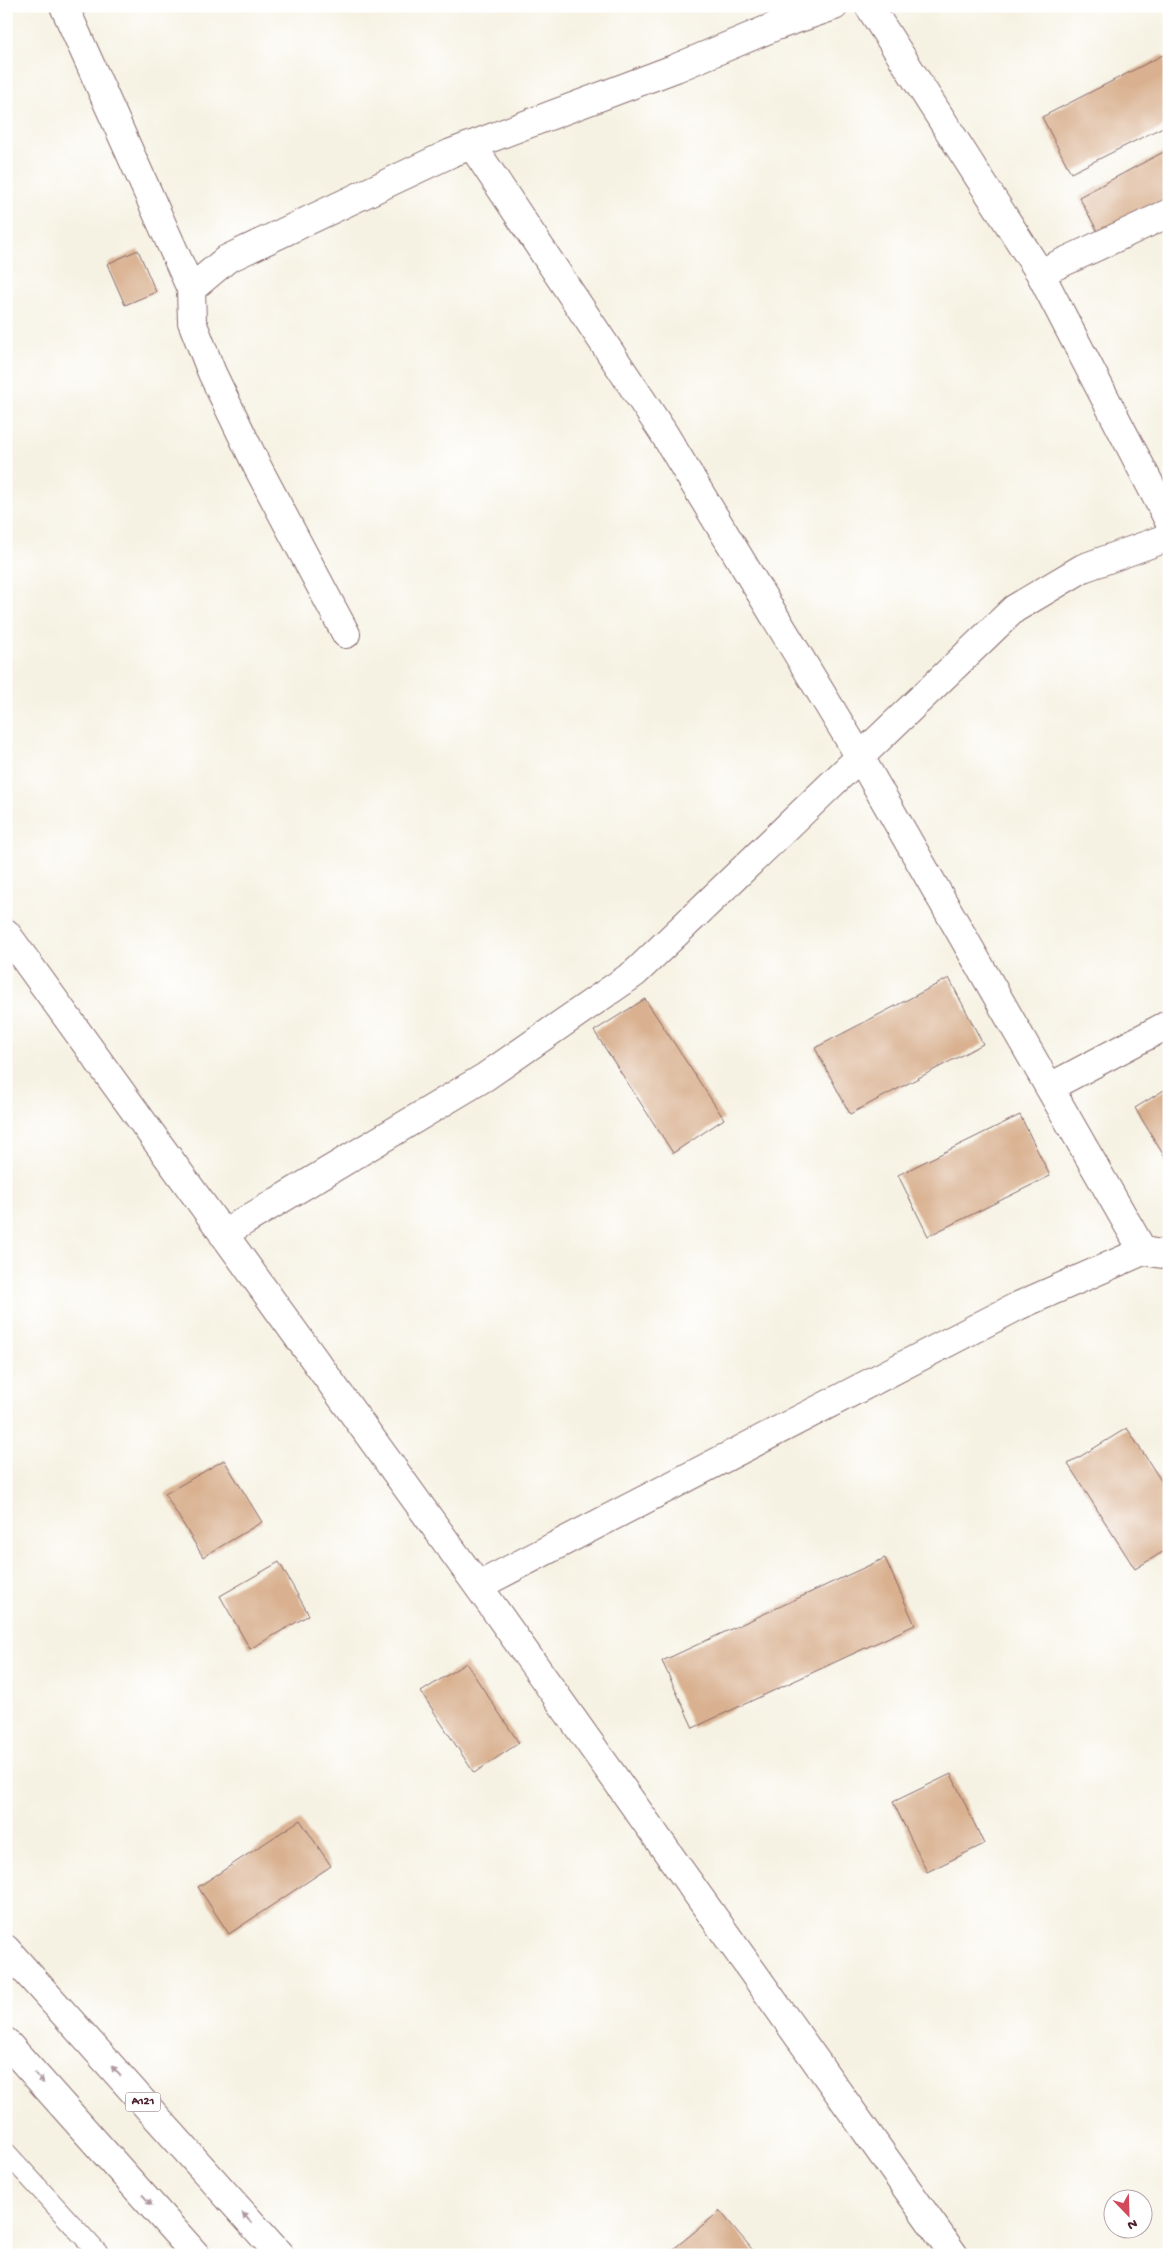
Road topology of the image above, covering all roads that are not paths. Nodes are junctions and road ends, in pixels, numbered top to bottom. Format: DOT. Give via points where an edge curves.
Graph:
graph roads {
  1 [pos="64,6"];
  2 [pos="834,6"];
  3 [pos="869,6"];
  4 [pos="472,144"];
  5 [pos="1169,213"];
  6 [pos="1040,274"];
  7 [pos="191,289"];
  8 [pos="1169,521"];
  9 [pos="1169,537"];
  10 [pos="346,634"];
  11 [pos="860,757"];
  12 [pos="6,933"];
  13 [pos="1169,1024"];
  14 [pos="1050,1087"];
  15 [pos="223,1234"];
  16 [pos="1156,1253"];
  17 [pos="478,1586"];
  18 [pos="6,1949"];
  19 [pos="6,2042"];
  20 [pos="6,2152"];
  21 [pos="100,2255"];
  22 [pos="196,2255"];
  23 [pos="280,2255"];
  24 [pos="954,2255"];
  1 -- 7 [label="main road"];
  2 -- 4 [label="main road"];
  3 -- 6 [label="main road"];
  4 -- 7 [label="main road" via="227,259"];
  4 -- 11 [label="main road" via="663,432"];
  5 -- 6 [label="main road"];
  6 -- 8 [label="main road"];
  7 -- 10 [label="main road" via="192,322 212,373"];
  9 -- 11 [label="main road" via="1083,568 1014,609"];
  11 -- 14 [label="main road"];
  11 -- 15 [label="main road" via="635,973 485,1077"];
  12 -- 15 [label="main road"];
  13 -- 14 [label="main road"];
  14 -- 16 [label="main road"];
  15 -- 17 [label="main road"];
  16 -- 17 [label="main road" via="1018,1306"];
  17 -- 24 [label="main road"];
  23 -- 18 [label="main road, A121, one-way"];
  19 -- 22 [label="main road, one-way"];
  20 -- 21 [label="lane"];
}
